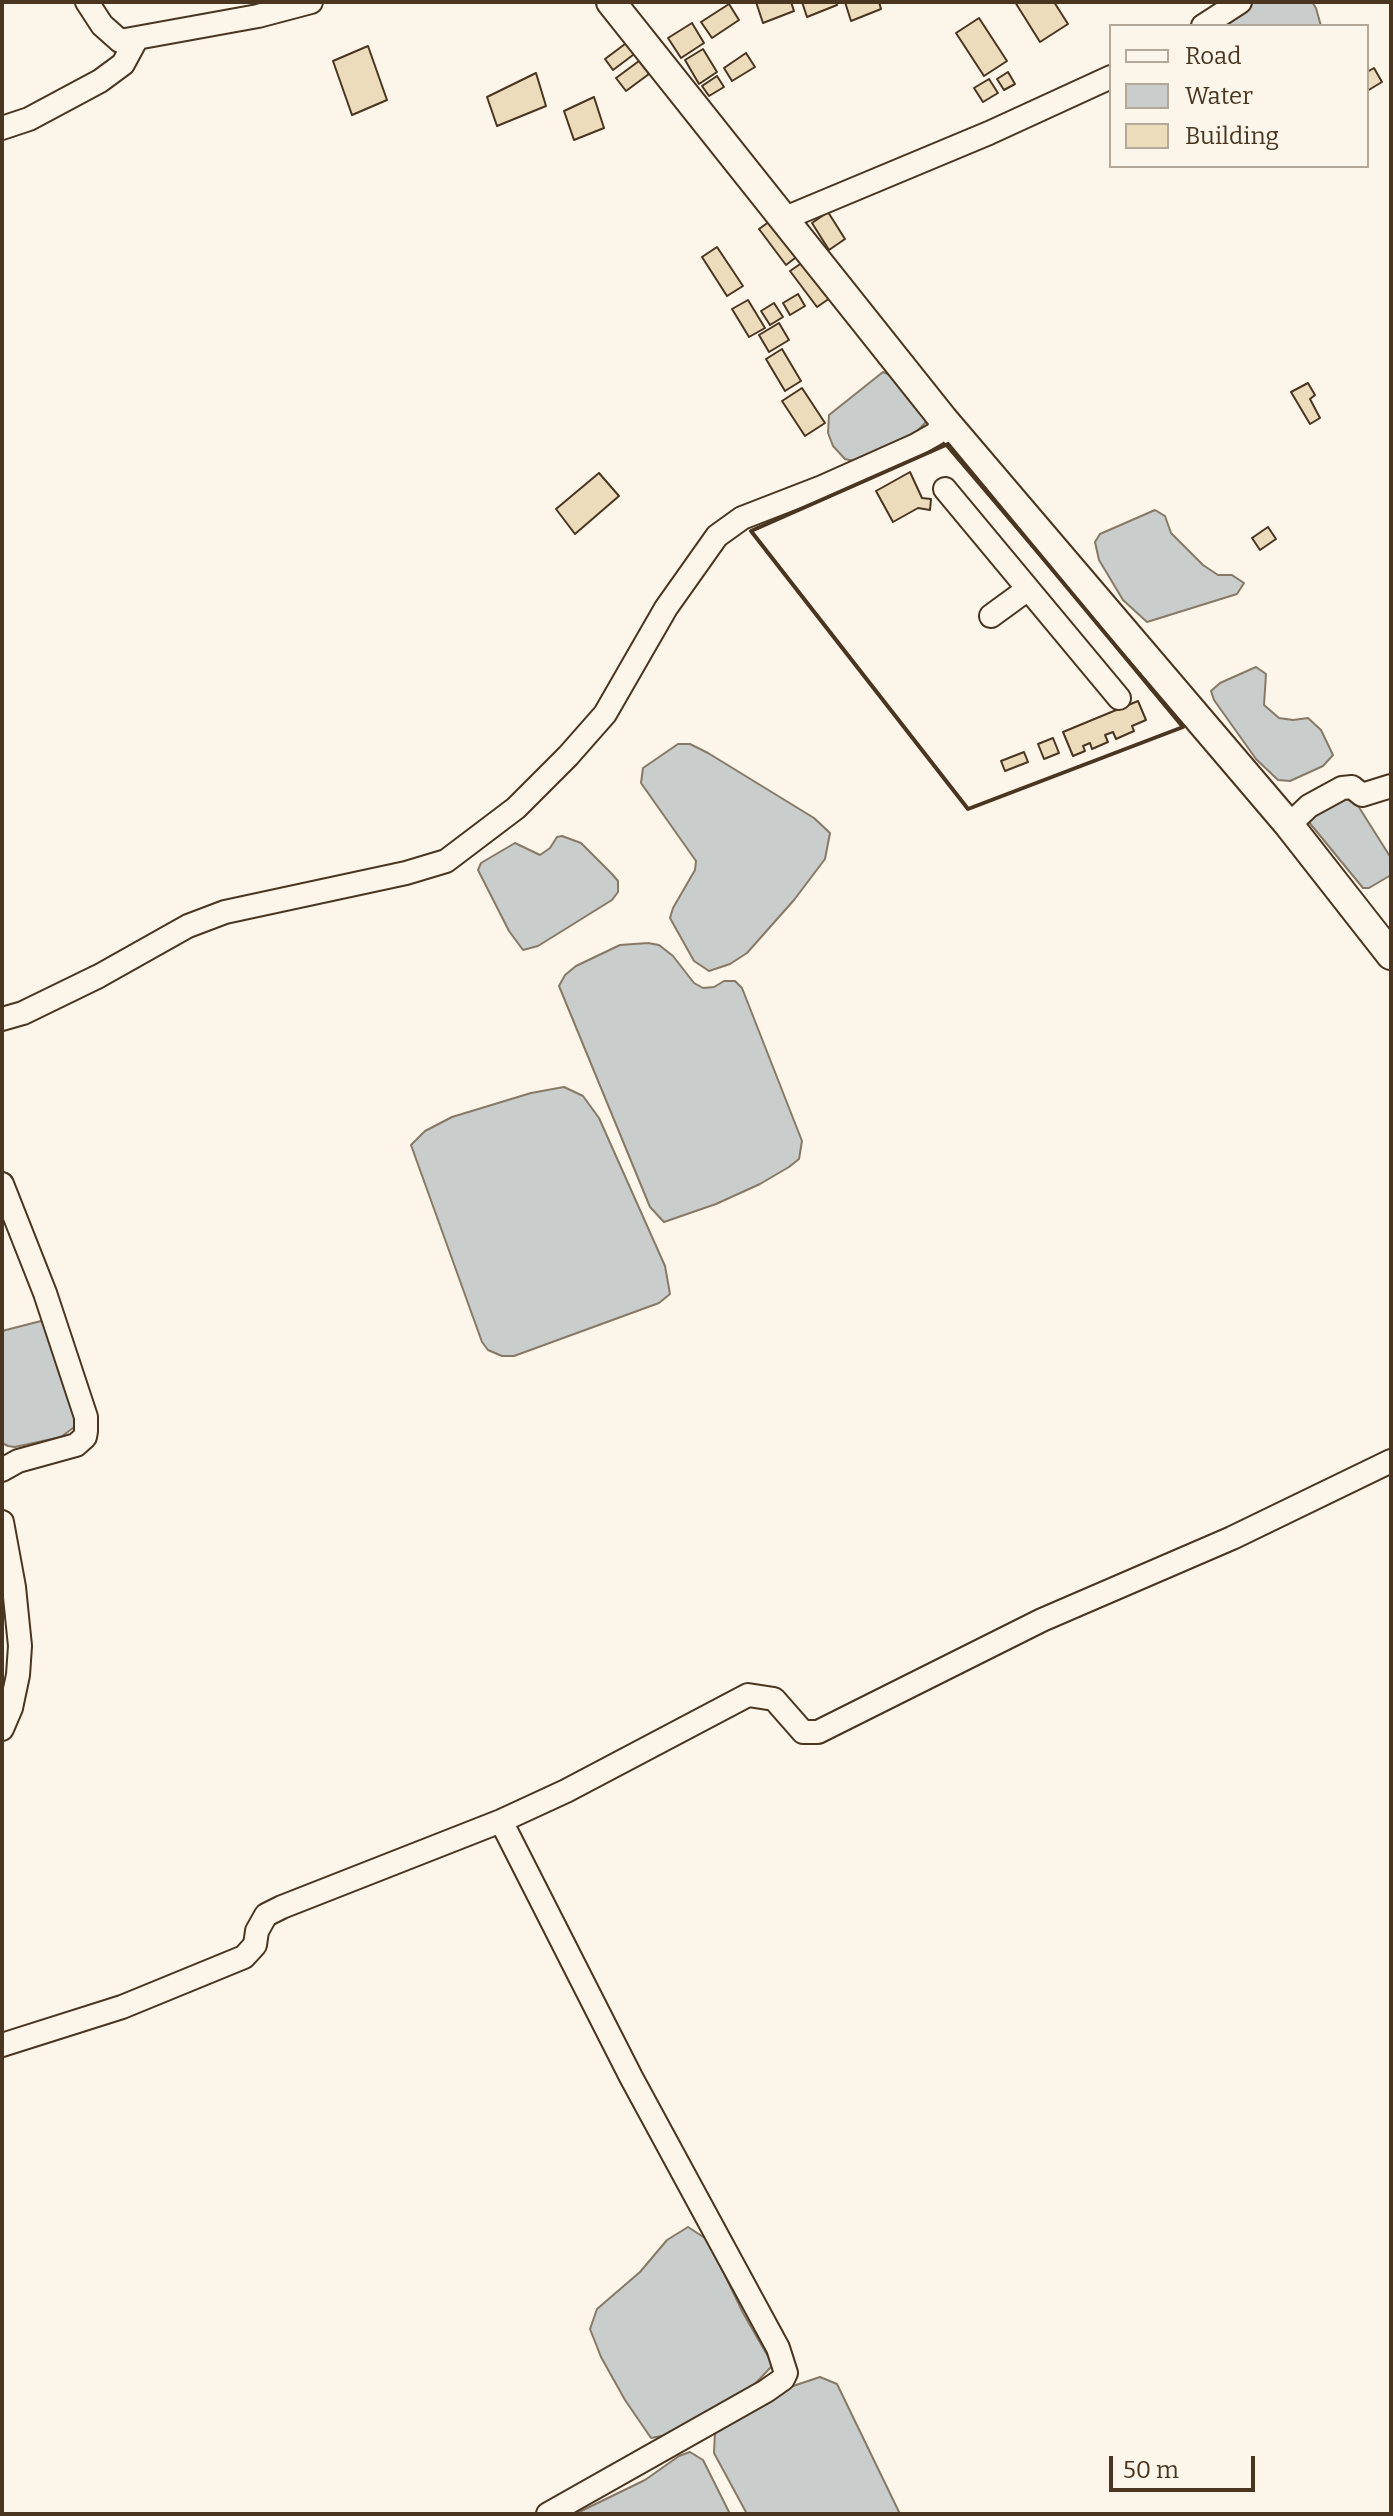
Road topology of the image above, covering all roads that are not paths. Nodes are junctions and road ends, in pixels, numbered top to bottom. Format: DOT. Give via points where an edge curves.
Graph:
graph roads {
  1 [pos="87,2"];
  2 [pos="311,2"];
  3 [pos="611,2"];
  4 [pos="1240,2"];
  5 [pos="1206,24"];
  6 [pos="136,40"];
  7 [pos="1109,78"];
  8 [pos="2,128"];
  9 [pos="783,219"];
  10 [pos="943,419"];
  11 [pos="945,489"];
  12 [pos="1028,589"];
  13 [pos="991,616"];
  14 [pos="1119,698"];
  15 [pos="1391,786"];
  16 [pos="1289,825"];
  17 [pos="1391,955"];
  18 [pos="2,1019"];
  19 [pos="2,1184"];
  20 [pos="1391,1461"];
  21 [pos="2,1470"];
  22 [pos="2,1522"];
  23 [pos="2,1729"];
  24 [pos="501,1821"];
  25 [pos="2,2045"];
  26 [pos="548,2514"];
  1 -- 6 [label="street" via="109,33 120,41"];
  2 -- 6 [label="street"];
  3 -- 9 [label="main road"];
  4 -- 5 [label="street"];
  6 -- 8 [label="street" via="123,64 100,81"];
  7 -- 9 [label="street"];
  9 -- 10 [label="main road"];
  10 -- 16 [label="main road"];
  10 -- 18 [label="street" via="937,433 916,445 742,518 717,536 666,608 605,714 516,808 446,861 225,912"];
  11 -- 12 [label="street"];
  12 -- 13 [label="street"];
  12 -- 14 [label="street"];
  15 -- 16 [label="street" via="1362,795 1352,787 1342,788 1309,806"];
  16 -- 17 [label="main road"];
  19 -- 21 [label="street" via="86,1417 85,1437 76,1445"];
  20 -- 24 [label="street" via="1232,1538 1042,1620 818,1732 803,1732 774,1699 748,1695"];
  22 -- 23 [label="street" via="20,1646 11,1708"];
  24 -- 25 [label="street" via="266,1915 251,1952 227,1964 122,2007"];
  24 -- 26 [label="street" via="631,2077 778,2348 786,2373 766,2391"];
}
